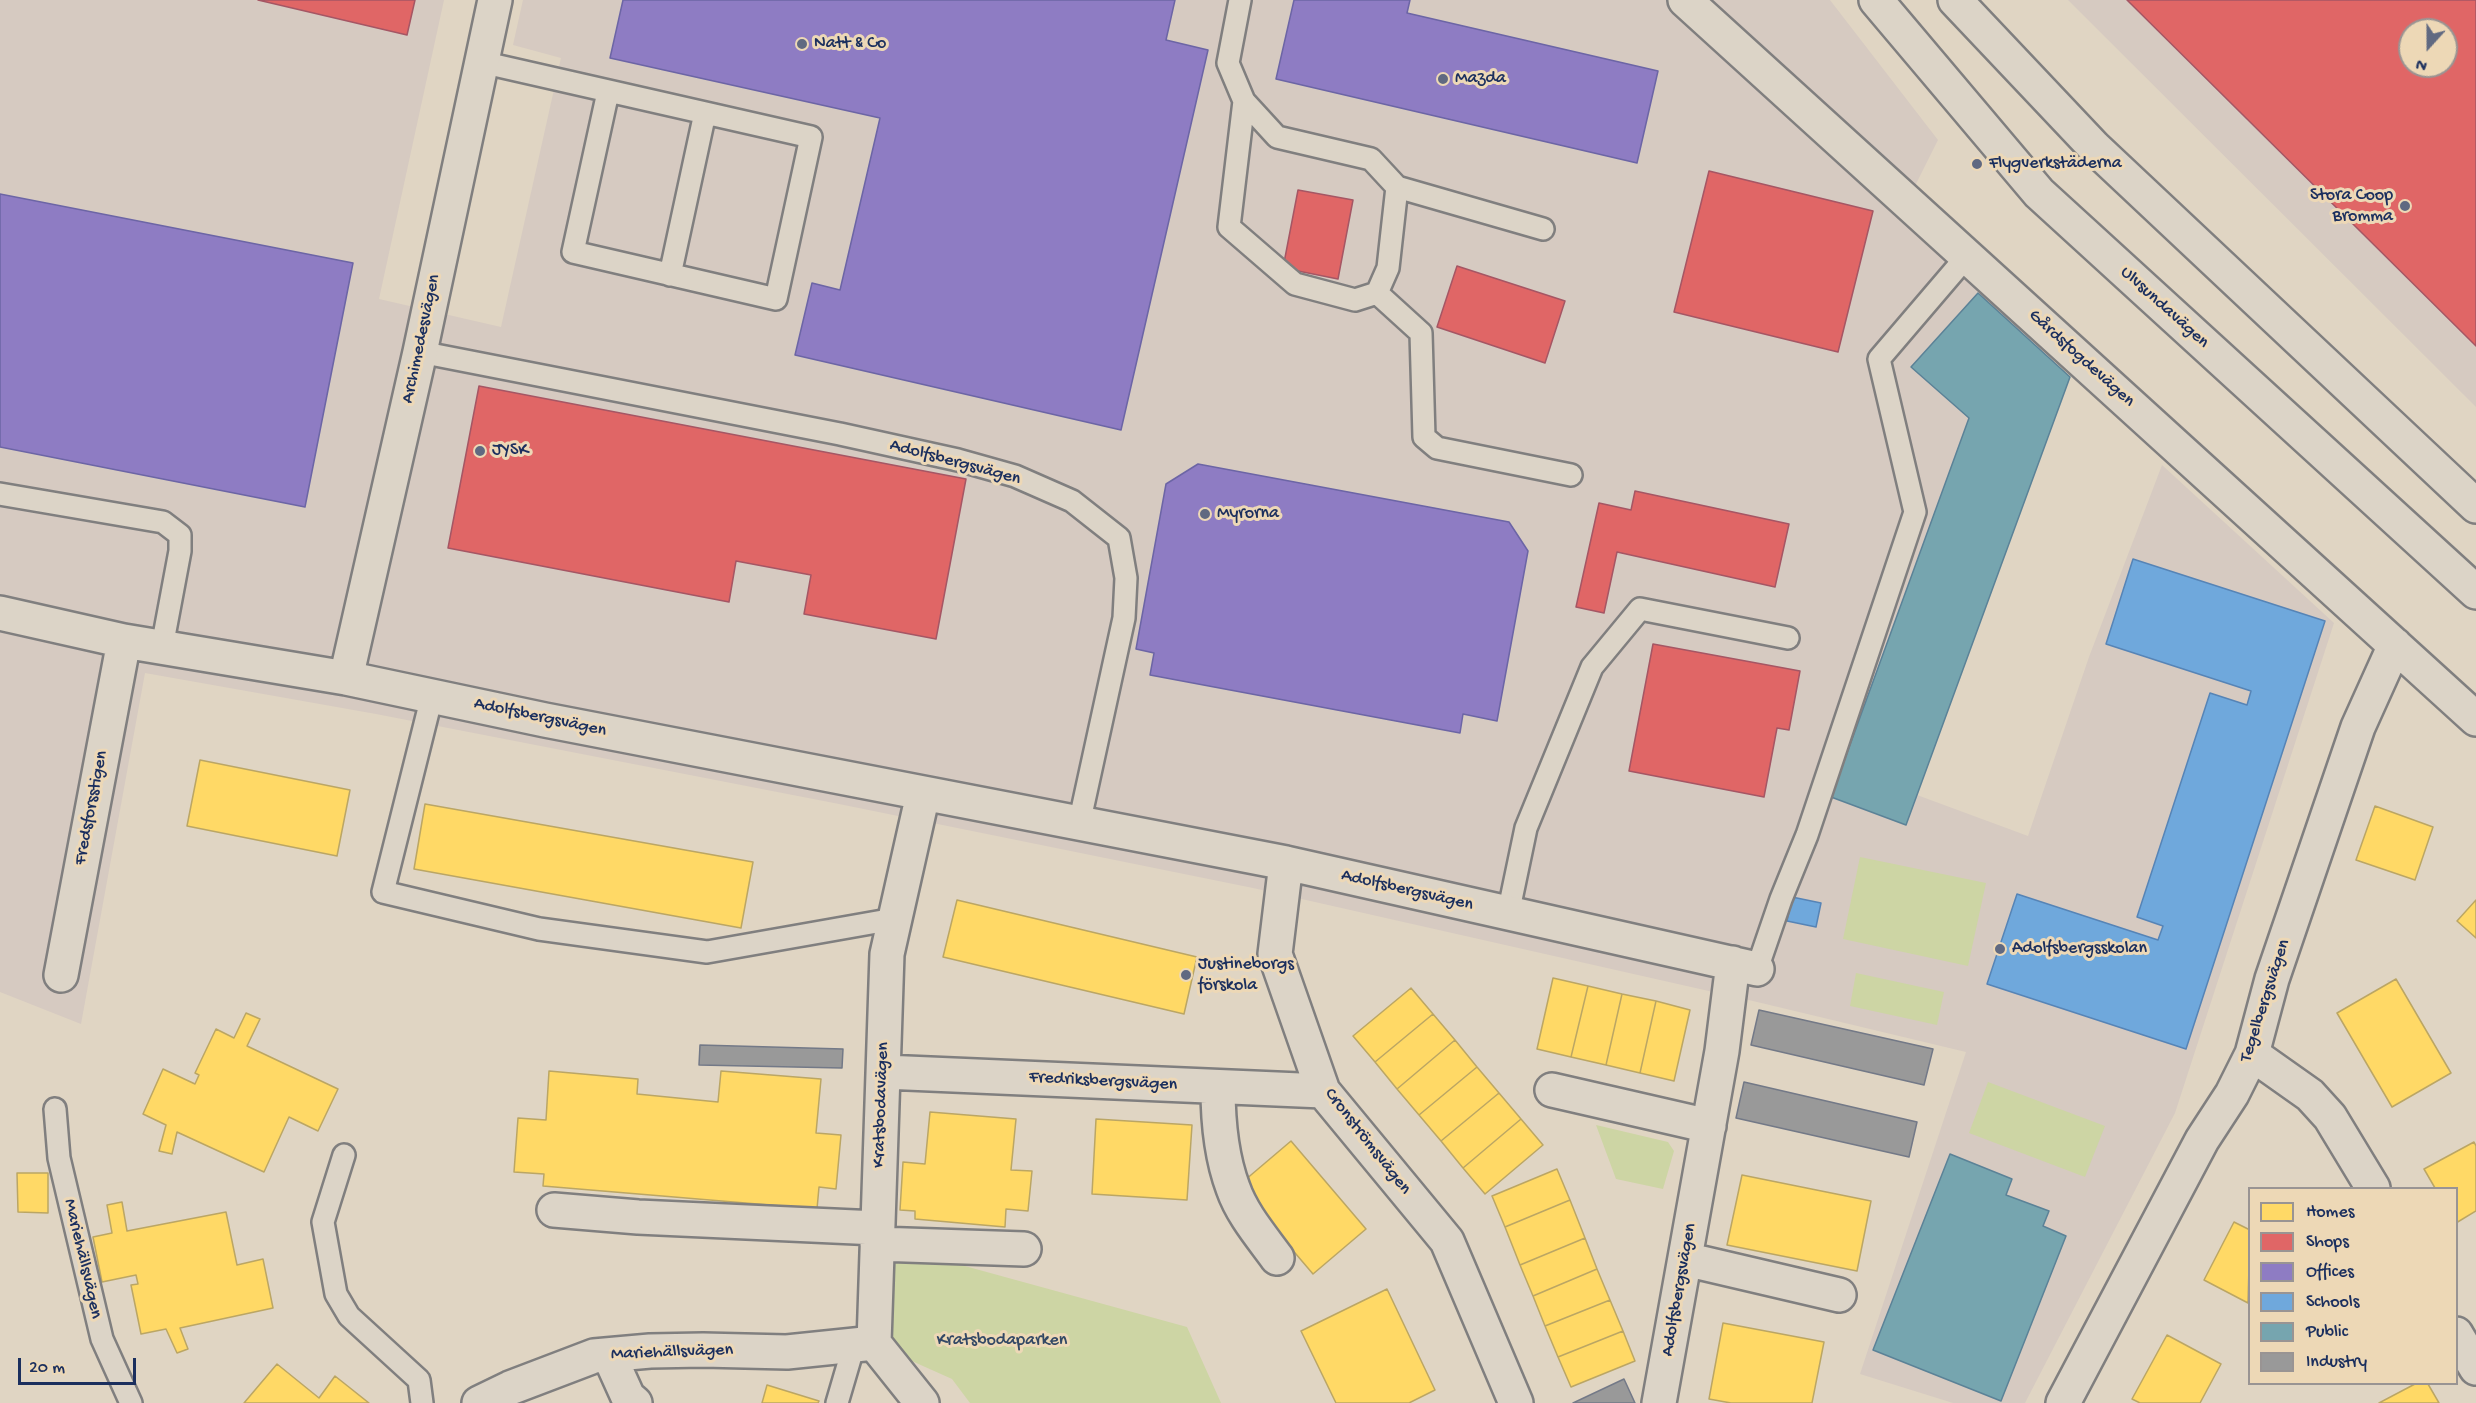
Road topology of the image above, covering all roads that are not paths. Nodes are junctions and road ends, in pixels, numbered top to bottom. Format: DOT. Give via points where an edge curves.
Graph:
graph roads {
  1 [pos="495,0"];
  2 [pos="1240,0"];
  3 [pos="1685,0"];
  4 [pos="1876,0"];
  5 [pos="1955,0"];
  6 [pos="481,62"];
  7 [pos="608,92"];
  8 [pos="1244,101"];
  9 [pos="705,113"];
  10 [pos="1397,187"];
  11 [pos="1543,229"];
  12 [pos="1967,256"];
  13 [pos="670,275"];
  14 [pos="1377,293"];
  15 [pos="420,352"];
  16 [pos="1571,475"];
  17 [pos="0,494"];
  18 [pos="2476,506"];
  19 [pos="2476,592"];
  20 [pos="0,613"];
  21 [pos="1788,638"];
  22 [pos="124,641"];
  23 [pos="2395,645"];
  24 [pos="162,647"];
  25 [pos="346,678"];
  26 [pos="432,696"];
  27 [pos="2476,719"];
  28 [pos="923,794"];
  29 [pos="1079,824"];
  30 [pos="1286,863"];
  31 [pos="1509,914"];
  32 [pos="894,919"];
  33 [pos="1745,966"];
  34 [pos="61,975"];
  35 [pos="2252,1054"];
  36 [pos="884,1072"];
  37 [pos="1218,1088"];
  38 [pos="1552,1090"];
  39 [pos="1323,1091"];
  40 [pos="55,1109"];
  41 [pos="1709,1126"];
  42 [pos="344,1155"];
  43 [pos="2372,1187"];
  44 [pos="554,1209"];
  45 [pos="877,1236"];
  46 [pos="1024,1249"];
  47 [pos="1277,1258"];
  48 [pos="1685,1259"];
  49 [pos="1839,1295"];
  50 [pos="2458,1336"];
  51 [pos="864,1344"];
  52 [pos="609,1355"];
  53 [pos="2476,1368"];
  54 [pos="131,1403"];
  55 [pos="422,1403"];
  56 [pos="479,1403"];
  57 [pos="605,1403"];
  58 [pos="634,1403"];
  59 [pos="837,1403"];
  60 [pos="922,1403"];
  61 [pos="1516,1403"];
  62 [pos="1659,1403"];
  63 [pos="2062,1403"];
  1 -- 6 [label="street, Archimedesvägen"];
  2 -- 8 [label="lane" via="1227,63"];
  3 -- 12 [label="street, Gårdsfogdevägen"];
  4 -- 19 [label="street, Ulvsundavägen" via="2038,193"];
  5 -- 18 [label="street" via="2094,147"];
  6 -- 7 [label="lane"];
  6 -- 15 [label="street, Archimedesvägen"];
  7 -- 9 [label="lane"];
  7 -- 13 [label="lane" via="573,252"];
  8 -- 10 [label="lane" via="1277,137 1371,159"];
  8 -- 14 [label="lane" via="1229,227 1295,284 1355,300"];
  9 -- 13 [label="lane"];
  9 -- 13 [label="lane" via="811,137 776,299"];
  10 -- 11 [label="lane"];
  10 -- 14 [label="lane" via="1389,268"];
  12 -- 23 [label="street, Gårdsfogdevägen"];
  12 -- 33 [label="lane" via="1879,359 1915,512 1806,835 1780,899"];
  14 -- 16 [label="lane" via="1421,333 1424,437 1437,448"];
  15 -- 25 [label="street, Archimedesvägen"];
  15 -- 29 [label="lane, Adolfsbergsvägen" via="958,460 1015,476 1072,501 1119,538 1126,578 1124,618"];
  17 -- 24 [label="lane" via="163,522 180,535"];
  20 -- 22 [label="street, Adolfsbergsvägen"];
  21 -- 31 [label="lane" via="1640,609 1592,667 1526,828"];
  22 -- 24 [label="street, Adolfsbergsvägen"];
  22 -- 34 [label="street, Fredsforsstigen"];
  23 -- 27 [label="street, Gårdsfogdevägen"];
  23 -- 35 [label="street, Tegelbergsvägen" via="2358,727 2272,979"];
  24 -- 25 [label="street, Adolfsbergsvägen"];
  25 -- 26 [label="street, Adolfsbergsvägen"];
  26 -- 28 [label="street, Adolfsbergsvägen"];
  26 -- 32 [label="lane" via="383,892 538,929 707,952"];
  28 -- 29 [label="street, Adolfsbergsvägen"];
  28 -- 32 [label="street, Kratsbodavägen"];
  29 -- 30 [label="street, Adolfsbergsvägen"];
  30 -- 31 [label="street, Adolfsbergsvägen"];
  30 -- 39 [label="street, Cronströmsvägen" via="1275,954"];
  31 -- 33 [label="street, Adolfsbergsvägen"];
  32 -- 36 [label="street, Kratsbodavägen" via="887,954"];
  33 -- 41 [label="street, Adolfsbergsvägen"];
  35 -- 43 [label="street" via="2310,1095 2330,1117"];
  35 -- 63 [label="street, Tegelbergsvägen"];
  36 -- 37 [label="street, Fredriksbergsvägen"];
  36 -- 45 [label="street, Kratsbodavägen"];
  37 -- 39 [label="street, Fredriksbergsvägen"];
  37 -- 47 [label="street" via="1218,1120 1233,1189 1249,1221"];
  38 -- 41 [label="street"];
  39 -- 61 [label="street, Cronströmsvägen" via="1447,1241"];
  40 -- 54 [label="lane, Mariehällsvägen" via="59,1158 102,1340"];
  41 -- 48 [label="street, Adolfsbergsvägen"];
  42 -- 55 [label="lane" via="323,1222 336,1294 349,1316 419,1380"];
  44 -- 45 [label="street"];
  45 -- 46 [label="street"];
  45 -- 51 [label="street, Kratsbodavägen"];
  48 -- 49 [label="street"];
  48 -- 62 [label="street, Adolfsbergsvägen"];
  50 -- 53 [label="street"];
  51 -- 52 [label="street, Mariehällsvägen" via="787,1352 703,1350"];
  51 -- 59 [label="lane"];
  51 -- 60 [label="street"];
  52 -- 56 [label="street, Mariehällsvägen" via="594,1356"];
  52 -- 57 [label="street"];
  52 -- 58 [label="street"];
}
